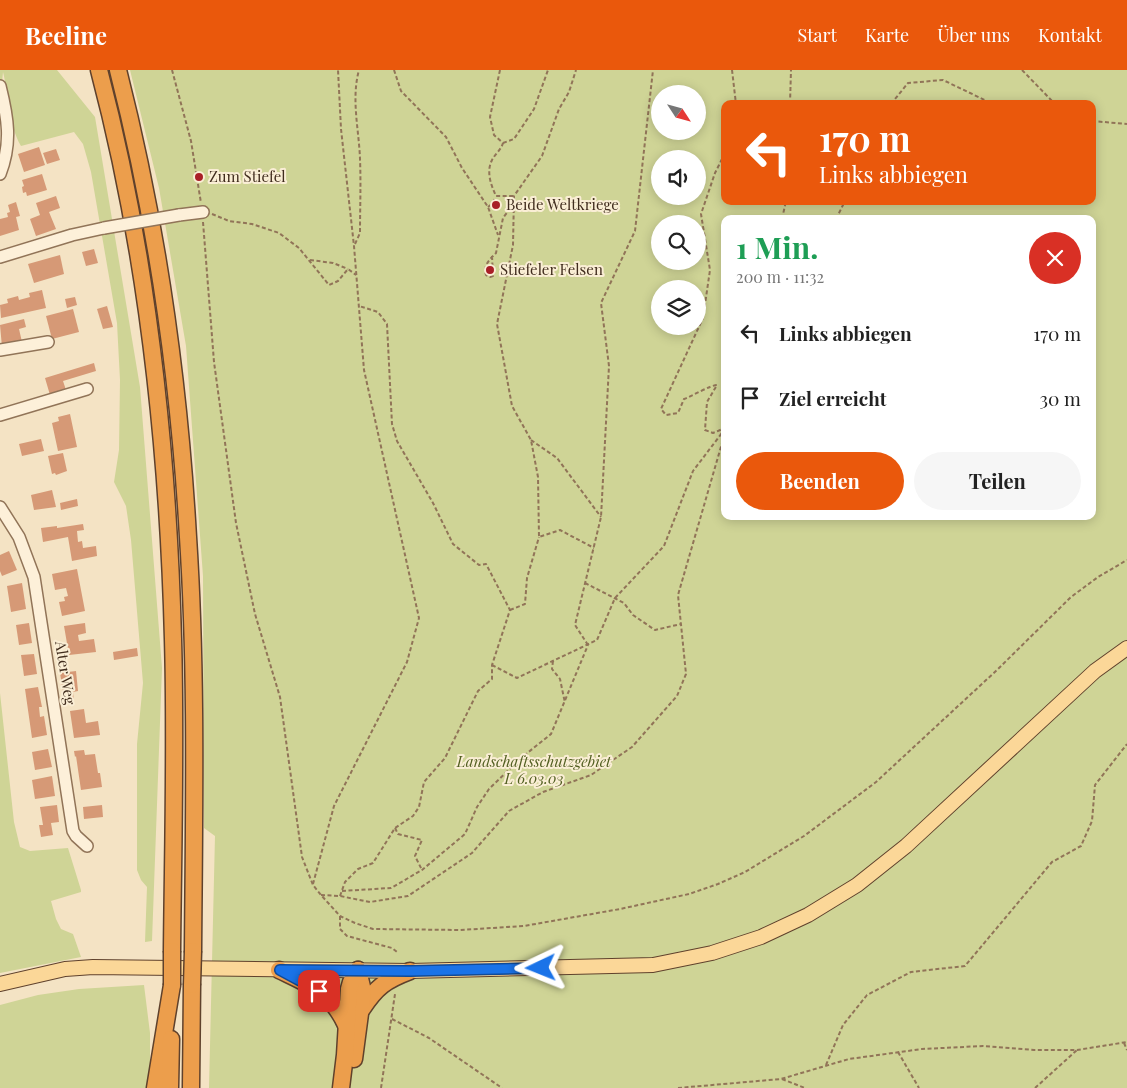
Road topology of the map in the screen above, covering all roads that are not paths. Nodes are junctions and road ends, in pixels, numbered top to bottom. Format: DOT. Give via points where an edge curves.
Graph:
graph roads {
  1 [pos="99,70"];
  2 [pos="118,70"];
  3 [pos="0,86"];
  4 [pos="0,174"];
  5 [pos="203,212"];
  6 [pos="0,257"];
  7 [pos="48,342"];
  8 [pos="0,350"];
  9 [pos="87,389"];
  10 [pos="0,415"];
  11 [pos="0,508"];
  12 [pos="1127,648"];
  13 [pos="87,846"];
  14 [pos="134,967"];
  15 [pos="280,970"];
  16 [pos="358,970"];
  17 [pos="410,971"];
  18 [pos="0,984"];
  19 [pos="172,985"];
  20 [pos="0,993"];
  21 [pos="362,1009"];
  22 [pos="346,1025"];
  23 [pos="155,1088"];
  24 [pos="170,1088"];
  25 [pos="192,1088"];
  26 [pos="341,1088"];
  27 [pos="349,1088"];
  1 -- 19 [label="highway, bridge" via="142,278 162,446 173,640"];
  2 -- 25 [label="highway, bridge" via="162,276 189,538 193,642"];
  3 -- 4 [label="street" via="8,149"];
  5 -- 6 [label="street, bridge" via="72,235"];
  7 -- 8 [label="street"];
  9 -- 10 [label="street"];
  11 -- 13 [label="street, Alter Weg" via="20,537 34,577 73,831"];
  12 -- 17 [label="main road" via="1095,671 885,863 857,885 762,936 712,953 653,965"];
  14 -- 15 [label="main road"];
  14 -- 18 [label="main road" via="65,969"];
  14 -- 20 [label="main road" via="66,977"];
  15 -- 16 [label="main road"];
  15 -- 22 [label="highway" via="330,999"];
  16 -- 17 [label="main road"];
  16 -- 21 [label="highway" via="362,983"];
  16 -- 22 [label="highway" via="349,989"];
  17 -- 21 [label="highway" via="388,980"];
  19 -- 23 [label="highway"];
  19 -- 24 [label="highway"];
  21 -- 27 [label="highway"];
  22 -- 26 [label="highway"];
}
